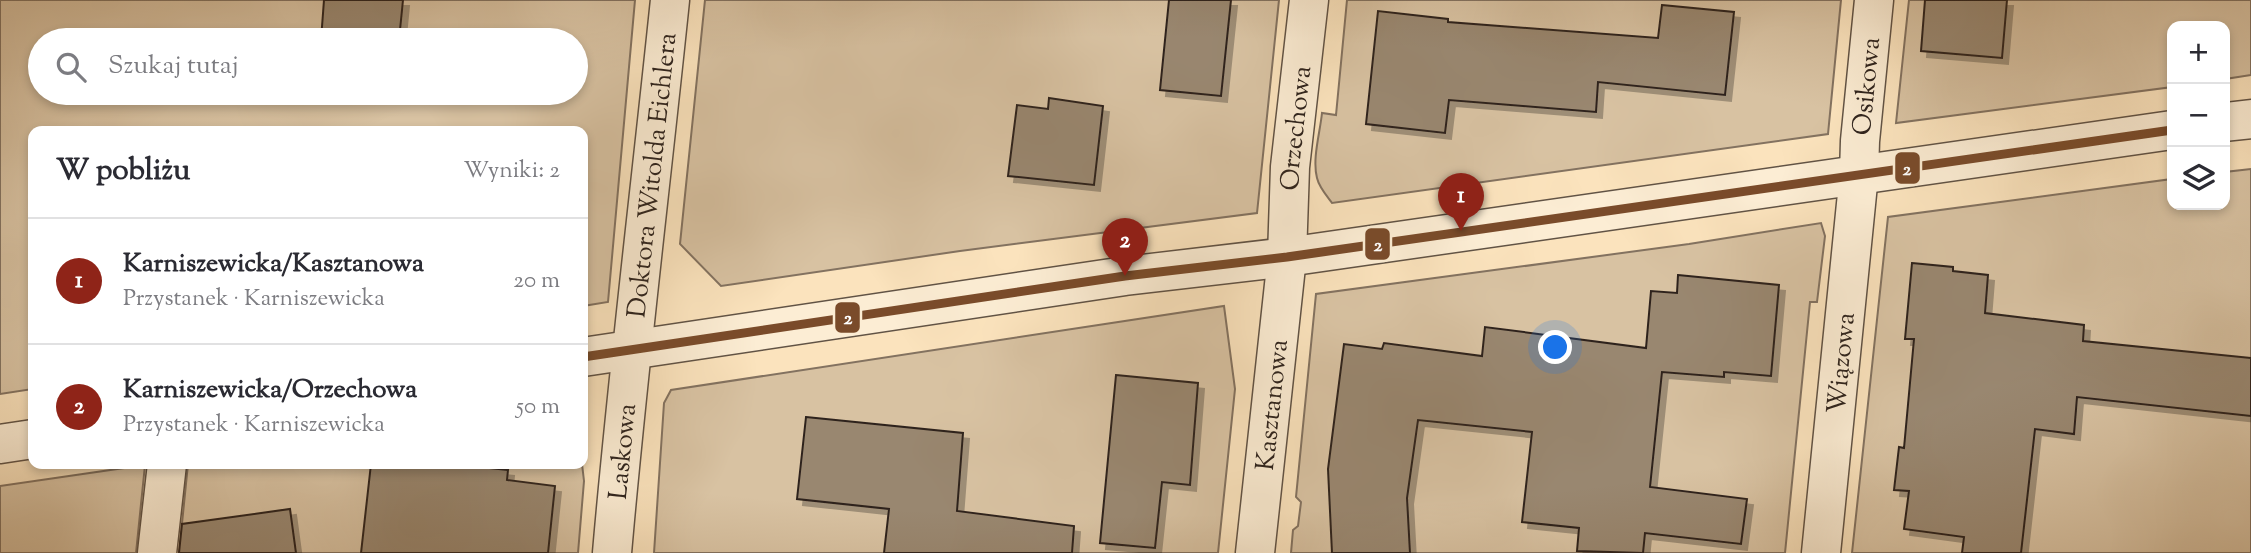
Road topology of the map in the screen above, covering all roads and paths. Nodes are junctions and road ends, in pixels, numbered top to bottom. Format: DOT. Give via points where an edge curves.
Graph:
graph roads {
  1 [pos="670,0"];
  2 [pos="1309,0"];
  3 [pos="1874,0"];
  4 [pos="2251,119"];
  5 [pos="2230,121"];
  6 [pos="2167,131"];
  7 [pos="1859,174"];
  8 [pos="1287,257"];
  9 [pos="630,350"];
  10 [pos="588,356"];
  11 [pos="28,440"];
  12 [pos="0,444"];
  13 [pos="166,469"];
  14 [pos="157,553"];
  15 [pos="612,553"];
  16 [pos="1255,553"];
  17 [pos="1821,553"];
  1 -- 9 [label="street, Doktora Witolda Eichlera"];
  2 -- 8 [label="street, Orzechowa" via="1290,167"];
  3 -- 7 [label="street, Osikowa"];
  4 -- 5 [label="street"];
  6 -- 7 [label="street"];
  7 -- 8 [label="street"];
  7 -- 17 [label="street, Wiązowa"];
  8 -- 9 [label="street" via="1125,276"];
  8 -- 16 [label="street, Kasztanowa"];
  9 -- 10 [label="street"];
  9 -- 15 [label="street, Laskowa"];
  11 -- 12 [label="street"];
  13 -- 14 [label="street"];
}
